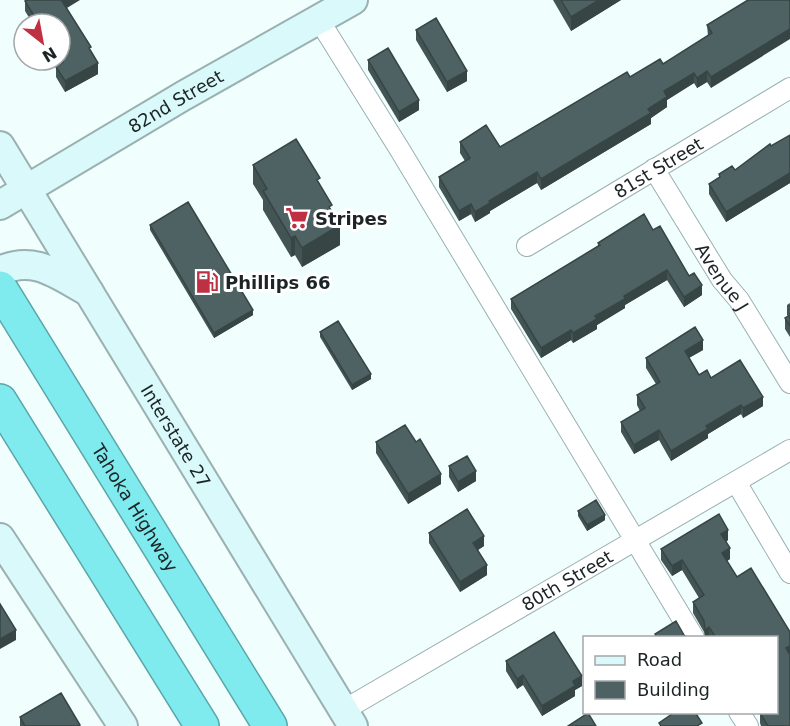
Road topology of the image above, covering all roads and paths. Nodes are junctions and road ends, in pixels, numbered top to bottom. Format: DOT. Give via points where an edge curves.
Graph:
graph roads {
  1 [pos="353,0"];
  2 [pos="319,20"];
  3 [pos="790,88"];
  4 [pos="0,146"];
  5 [pos="654,169"];
  6 [pos="26,189"];
  7 [pos="0,205"];
  8 [pos="527,246"];
  9 [pos="0,271"];
  10 [pos="0,288"];
  11 [pos="91,293"];
  12 [pos="790,383"];
  13 [pos="0,402"];
  14 [pos="790,450"];
  15 [pos="736,482"];
  16 [pos="635,540"];
  17 [pos="2,544"];
  18 [pos="790,573"];
  19 [pos="693,636"];
  20 [pos="349,718"];
  21 [pos="123,726"];
  22 [pos="202,726"];
  23 [pos="270,726"];
  1 -- 2 [label="main road, 82nd Street"];
  2 -- 6 [label="main road, 82nd Street"];
  2 -- 16 [label="street"];
  3 -- 5 [label="street, 81st Street"];
  4 -- 6 [label="main road, Interstate 27"];
  5 -- 8 [label="street, 81st Street"];
  5 -- 12 [label="street, Avenue J"];
  6 -- 7 [label="main road, 82nd Street"];
  6 -- 11 [label="main road, Interstate 27"];
  9 -- 11 [label="main road" via="19,264 42,267"];
  10 -- 23 [label="highway, Tahoka Highway"];
  11 -- 20 [label="main road, Interstate 27"];
  13 -- 22 [label="highway"];
  14 -- 15 [label="street, 80th Street"];
  15 -- 16 [label="street, 80th Street"];
  15 -- 18 [label="street"];
  16 -- 19 [label="street"];
  16 -- 20 [label="street, 80th Street"];
  17 -- 21 [label="main road"];
}
